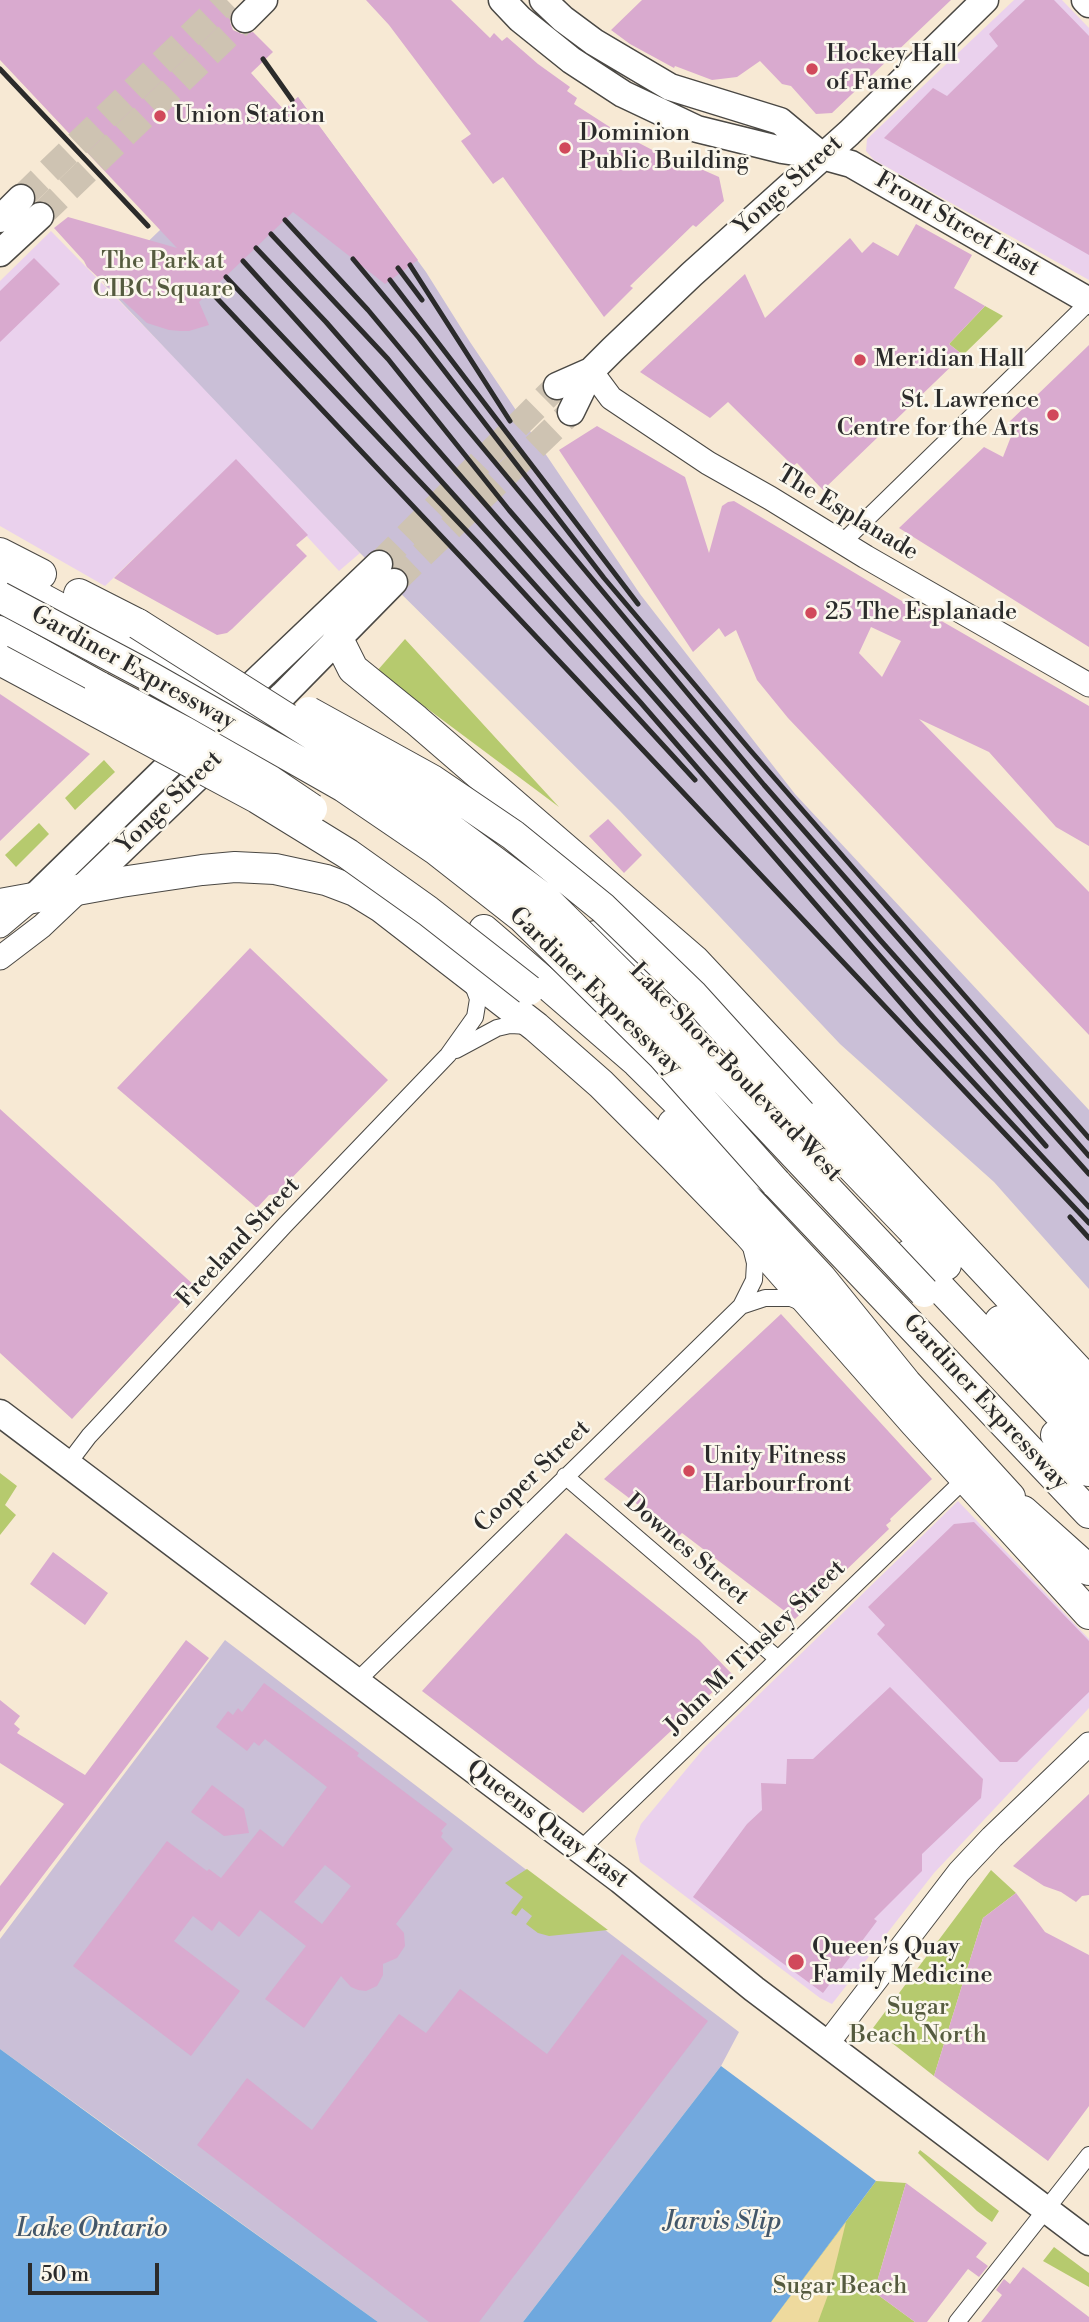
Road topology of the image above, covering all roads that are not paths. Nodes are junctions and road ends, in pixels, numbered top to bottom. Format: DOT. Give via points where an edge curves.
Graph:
graph roads {
  1 [pos="264,0"];
  2 [pos="502,0"];
  3 [pos="541,0"];
  4 [pos="985,0"];
  5 [pos="1085,0"];
  6 [pos="1089,4"];
  7 [pos="245,19"];
  8 [pos="520,19"];
  9 [pos="697,97"];
  10 [pos="687,124"];
  11 [pos="822,156"];
  12 [pos="0,219"];
  13 [pos="0,253"];
  14 [pos="1089,302"];
  15 [pos="591,371"];
  16 [pos="558,386"];
  17 [pos="571,412"];
  18 [pos="843,542"];
  19 [pos="0,553"];
  20 [pos="0,576"];
  21 [pos="0,597"];
  22 [pos="138,624"];
  23 [pos="0,631"];
  24 [pos="338,639"];
  25 [pos="0,660"];
  26 [pos="1089,685"];
  27 [pos="234,701"];
  28 [pos="260,716"];
  29 [pos="80,890"];
  30 [pos="32,899"];
  31 [pos="0,904"];
  32 [pos="0,926"];
  33 [pos="0,958"];
  34 [pos="638,968"];
  35 [pos="468,972"];
  36 [pos="537,1027"];
  37 [pos="448,1055"];
  38 [pos="853,1130"];
  39 [pos="775,1183"];
  40 [pos="748,1233"];
  41 [pos="741,1306"];
  42 [pos="814,1308"];
  43 [pos="1089,1382"];
  44 [pos="0,1413"];
  45 [pos="1089,1414"];
  46 [pos="1089,1446"];
  47 [pos="66,1465"];
  48 [pos="1089,1471"];
  49 [pos="565,1476"];
  50 [pos="965,1479"];
  51 [pos="1023,1511"];
  52 [pos="1089,1513"];
  53 [pos="1089,1570"];
  54 [pos="1089,1589"];
  55 [pos="1089,1614"];
  56 [pos="778,1659"];
  57 [pos="357,1681"];
  58 [pos="1089,1744"];
  59 [pos="580,1850"];
  60 [pos="827,2044"];
  61 [pos="1089,2155"];
  62 [pos="1045,2209"];
  63 [pos="1089,2242"];
  64 [pos="957,2322"];
  1 -- 7 [label="main road"];
  2 -- 8 [label="main road"];
  3 -- 8 [label="main road"];
  3 -- 9 [label="main road" via="619,58"];
  4 -- 11 [label="main road, Yonge Street"];
  5 -- 6 [label="main road"];
  8 -- 10 [label="main road" via="600,81"];
  9 -- 10 [label="main road"];
  9 -- 11 [label="main road" via="780,121"];
  10 -- 11 [label="main road"];
  11 -- 14 [label="main road, Front Street East" via="851,164"];
  11 -- 15 [label="main road, Yonge Street"];
  12 -- 13 [label="main road" via="30,207"];
  14 -- 18 [label="street"];
  15 -- 16 [label="main road, Yonge Street"];
  15 -- 17 [label="main road, Yonge Street"];
  15 -- 18 [label="street, The Esplanade" via="611,398 708,463"];
  18 -- 26 [label="street, The Esplanade"];
  19 -- 22 [label="highway, Gardiner Expressway"];
  20 -- 27 [label="highway, Lake Shore Boulevard West"];
  21 -- 39 [label="highway, Gardiner Expressway, bridge" via="344,787 435,849 523,918 662,1055"];
  22 -- 45 [label="highway, bridge" via="432,780 513,835 603,908 693,995"];
  22 -- 48 [label="highway, Gardiner Expressway, bridge" via="389,783 546,900 682,1035"];
  23 -- 39 [label="highway, bridge" via="269,780 377,852 484,930 637,1062 702,1126"];
  24 -- 27 [label="main road, Yonge Street" via="387,573"];
  24 -- 28 [label="main road, Yonge Street"];
  24 -- 38 [label="highway" via="349,663 374,687 694,960"];
  25 -- 51 [label="highway, bridge" via="257,798 348,854 529,990 720,1170 821,1278 906,1383"];
  27 -- 28 [label="highway, Lake Shore Boulevard West"];
  27 -- 30 [label="main road, Yonge Street"];
  28 -- 29 [label="main road, Yonge Street"];
  28 -- 34 [label="highway, Lake Shore Boulevard West" via="544,897"];
  29 -- 30 [label="highway"];
  29 -- 33 [label="street, Yonge Street"];
  29 -- 35 [label="highway" via="202,870 275,869 355,891"];
  30 -- 31 [label="highway"];
  30 -- 32 [label="street, Yonge Street"];
  34 -- 38 [label="highway" via="764,1057"];
  34 -- 46 [label="highway, Lake Shore Boulevard West"];
  35 -- 36 [label="highway"];
  35 -- 37 [label="street, Freeland Street" via="478,1008 471,1026"];
  36 -- 37 [label="street, Freeland Street" via="497,1028"];
  36 -- 40 [label="highway" via="601,1084"];
  37 -- 47 [label="street, Freeland Street"];
  38 -- 43 [label="highway"];
  39 -- 52 [label="highway, Gardiner Expressway"];
  40 -- 41 [label="street, Cooper Street" via="754,1280"];
  40 -- 42 [label="highway"];
  41 -- 42 [label="street" via="765,1298 791,1298"];
  41 -- 49 [label="street, Cooper Street"];
  42 -- 50 [label="highway"];
  44 -- 47 [label="main road, Queens Quay East"];
  47 -- 57 [label="main road, Queens Quay East"];
  49 -- 56 [label="street, Downes Street"];
  49 -- 57 [label="street, Cooper Street"];
  50 -- 55 [label="highway"];
  50 -- 56 [label="street, John M. Tinsley Street"];
  51 -- 53 [label="highway"];
  51 -- 54 [label="highway"];
  56 -- 59 [label="street, John M. Tinsley Street"];
  57 -- 59 [label="main road, Queens Quay East"];
  58 -- 60 [label="street" via="959,1872"];
  59 -- 60 [label="main road, Queens Quay East"];
  60 -- 62 [label="main road, Queens Quay East"];
  61 -- 62 [label="street"];
  62 -- 63 [label="main road, Queens Quay East"];
  62 -- 64 [label="street"];
}
